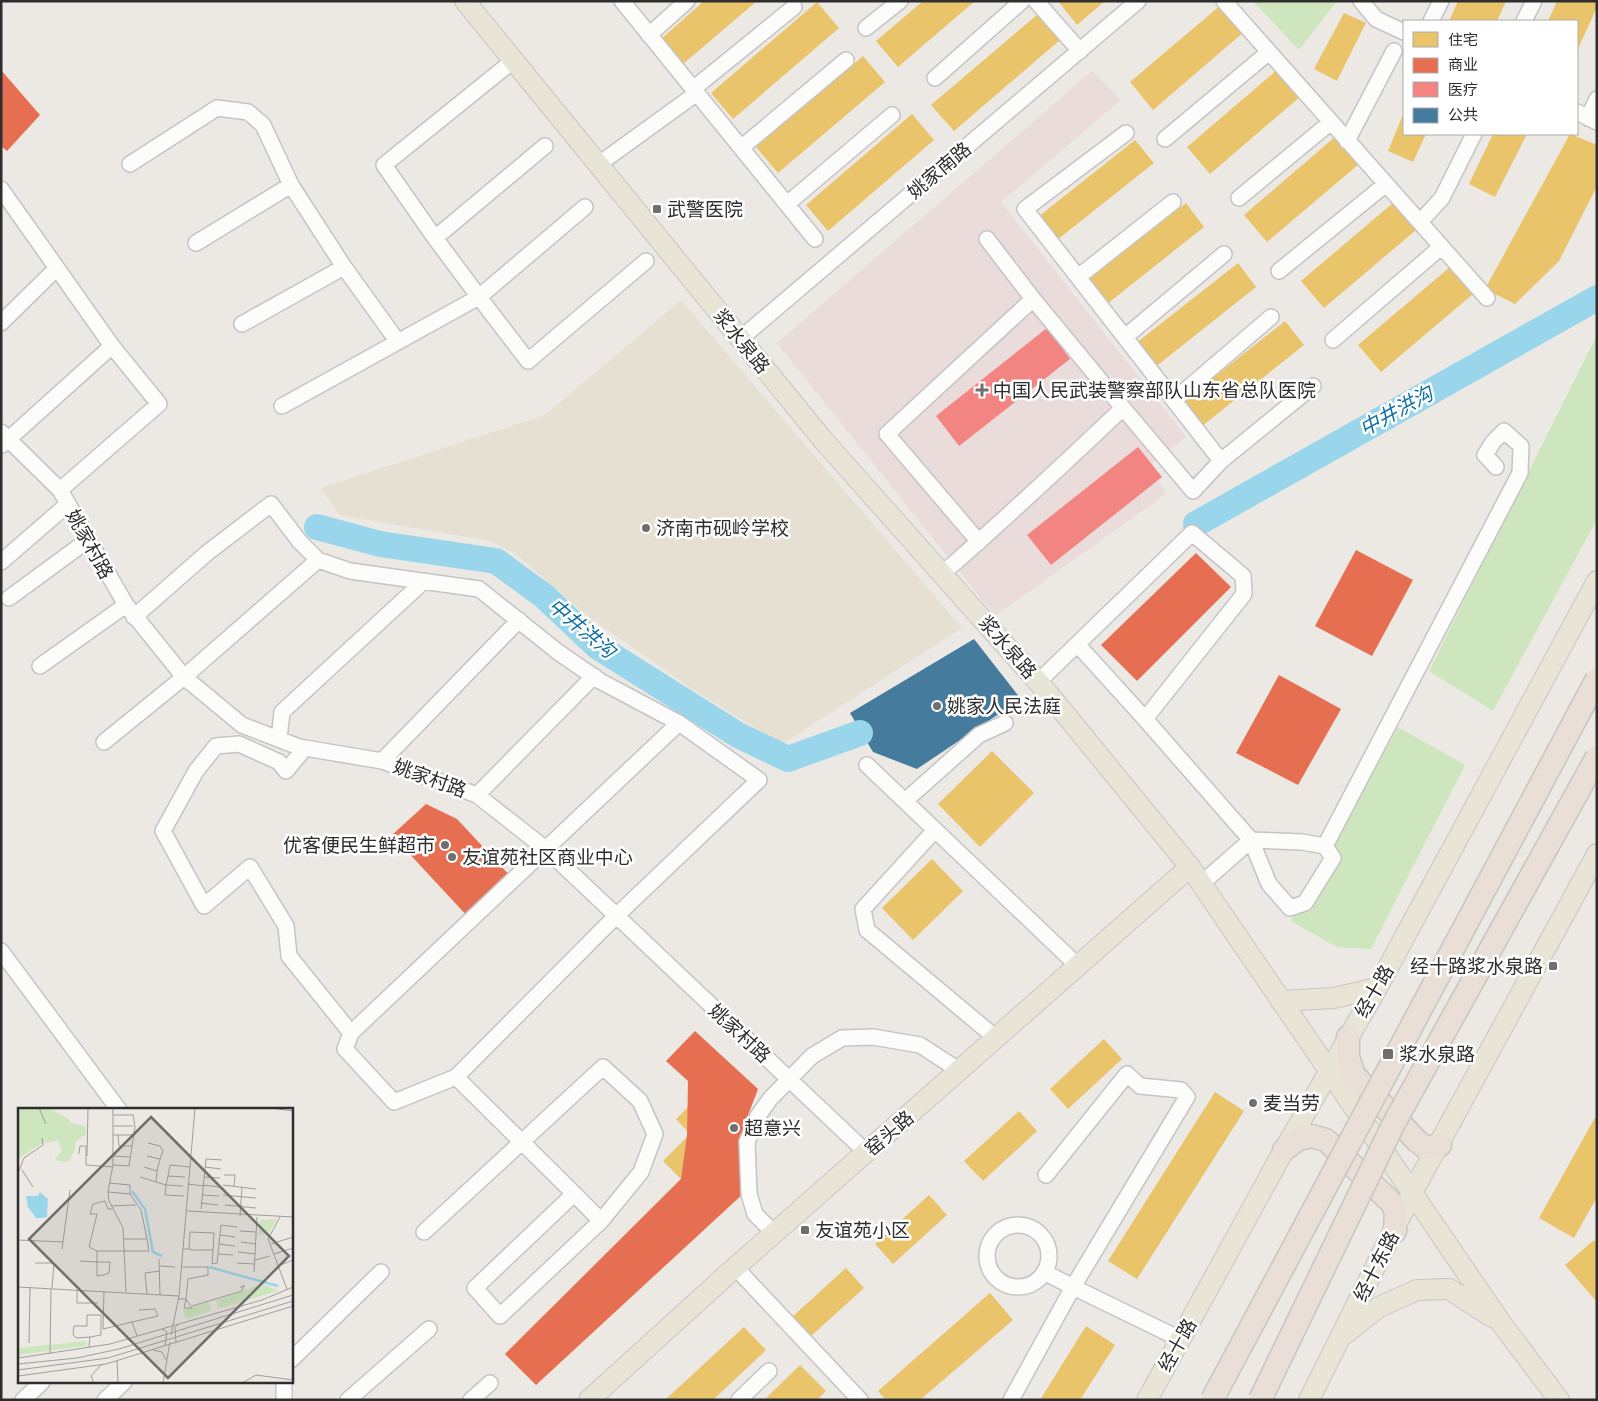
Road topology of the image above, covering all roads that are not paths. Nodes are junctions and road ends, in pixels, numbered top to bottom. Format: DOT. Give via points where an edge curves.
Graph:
graph roads {
  1 [pos="465,1"];
  2 [pos="622,1"];
  3 [pos="687,1"];
  4 [pos="900,1"];
  5 [pos="1022,1"];
  6 [pos="1036,1"];
  7 [pos="1138,1"];
  8 [pos="1224,1"];
  9 [pos="1361,1"];
  10 [pos="1441,1"];
  11 [pos="1534,1"];
  12 [pos="794,7"];
  13 [pos="1432,20"];
  14 [pos="1524,20"];
  15 [pos="866,28"];
  16 [pos="1403,32"];
  17 [pos="649,34"];
  18 [pos="1080,51"];
  19 [pos="1269,52"];
  20 [pos="1394,52"];
  21 [pos="514,60"];
  22 [pos="846,60"];
  23 [pos="935,78"];
  24 [pos="695,91"];
  25 [pos="1597,99"];
  26 [pos="892,115"];
  27 [pos="1587,117"];
  28 [pos="1331,122"];
  29 [pos="1126,133"];
  30 [pos="1474,135"];
  31 [pos="1165,139"];
  32 [pos="1347,141"];
  33 [pos="545,146"];
  34 [pos="741,148"];
  35 [pos="130,164"];
  36 [pos="599,164"];
  37 [pos="1386,184"];
  38 [pos="291,185"];
  39 [pos="3,196"];
  40 [pos="1240,198"];
  41 [pos="1173,202"];
  42 [pos="786,204"];
  43 [pos="585,207"];
  44 [pos="1420,222"];
  45 [pos="435,238"];
  46 [pos="815,239"];
  47 [pos="987,239"];
  48 [pos="196,243"];
  49 [pos="1441,247"];
  50 [pos="1224,254"];
  51 [pos="646,262"];
  52 [pos="344,267"];
  53 [pos="58,268"];
  54 [pos="1280,271"];
  55 [pos="1078,277"];
  56 [pos="479,297"];
  57 [pos="1487,298"];
  58 [pos="1033,299"];
  59 [pos="1270,317"];
  60 [pos="1,323"];
  61 [pos="242,324"];
  62 [pos="1125,337"];
  63 [pos="740,340"];
  64 [pos="1333,340"];
  65 [pos="398,342"];
  66 [pos="112,346"];
  67 [pos="1313,386"];
  68 [pos="1174,400"];
  69 [pos="282,406"];
  70 [pos="1123,408"];
  71 [pos="4,439"];
  72 [pos="1221,461"];
  73 [pos="1496,467"];
  74 [pos="60,490"];
  75 [pos="68,504"];
  76 [pos="88,540"];
  77 [pos="979,542"];
  78 [pos="318,560"];
  79 [pos="1,562"];
  80 [pos="942,573"];
  81 [pos="424,581"];
  82 [pos="1597,581"];
  83 [pos="9,598"];
  84 [pos="130,611"];
  85 [pos="519,620"];
  86 [pos="1077,644"];
  87 [pos="40,666"];
  88 [pos="594,676"];
  89 [pos="184,677"];
  90 [pos="1597,678"];
  91 [pos="1038,682"];
  92 [pos="1145,718"];
  93 [pos="679,723"];
  94 [pos="1004,723"];
  95 [pos="278,739"];
  96 [pos="104,742"];
  97 [pos="304,748"];
  98 [pos="1597,757"];
  99 [pos="382,761"];
  100 [pos="867,765"];
  101 [pos="477,795"];
  102 [pos="905,801"];
  103 [pos="935,830"];
  104 [pos="1251,840"];
  105 [pos="1325,846"];
  106 [pos="547,850"];
  107 [pos="1597,854"];
  108 [pos="1190,867"];
  109 [pos="1201,884"];
  110 [pos="616,916"];
  111 [pos="1,951"];
  112 [pos="1078,966"];
  113 [pos="1376,988"];
  114 [pos="1281,1001"];
  115 [pos="351,1033"];
  116 [pos="1348,1037"];
  117 [pos="996,1038"];
  118 [pos="1331,1070"];
  119 [pos="960,1071"];
  120 [pos="456,1077"];
  121 [pos="789,1079"];
  122 [pos="118,1108"];
  123 [pos="522,1142"];
  124 [pos="1440,1145"];
  125 [pos="1284,1150"];
  126 [pos="867,1153"];
  127 [pos="1046,1175"];
  128 [pos="1412,1193"];
  129 [pos="574,1194"];
  130 [pos="601,1220"];
  131 [pos="1394,1231"];
  132 [pos="424,1232"];
  133 [pos="774,1233"];
  134 [pos="736,1267"];
  135 [pos="381,1272"];
  136 [pos="1044,1272"];
  137 [pos="1072,1287"];
  138 [pos="1502,1323"];
  139 [pos="429,1329"];
  140 [pos="1180,1339"];
  141 [pos="1340,1339"];
  142 [pos="292,1359"];
  143 [pos="769,1371"];
  144 [pos="490,1383"];
  145 [pos="40,1384"];
  146 [pos="122,1384"];
  147 [pos="23,1400"];
  148 [pos="105,1400"];
  149 [pos="348,1400"];
  150 [pos="471,1400"];
  151 [pos="589,1400"];
  152 [pos="740,1400"];
  153 [pos="860,1400"];
  154 [pos="1011,1400"];
  155 [pos="1147,1400"];
  156 [pos="1212,1400"];
  157 [pos="1260,1400"];
  158 [pos="1309,1400"];
  159 [pos="1559,1400"];
  1 -- 21 [label="main road, 浆水泉路"];
  2 -- 17 [label="street"];
  3 -- 17 [label="street"];
  4 -- 15 [label="street"];
  5 -- 23 [label="street"];
  6 -- 18 [label="street"];
  7 -- 18 [label="street, 姚家南路"];
  8 -- 19 [label="street"];
  9 -- 16 [label="street" via="1376,19"];
  10 -- 13 [label="street"];
  11 -- 14 [label="street"];
  12 -- 24 [label="street"];
  17 -- 24 [label="street"];
  18 -- 63 [label="street, 姚家南路"];
  19 -- 28 [label="street"];
  19 -- 31 [label="street"];
  20 -- 32 [label="street"];
  21 -- 36 [label="main road, 浆水泉路"];
  21 -- 45 [label="street" via="384,165"];
  22 -- 34 [label="street"];
  24 -- 34 [label="street"];
  24 -- 36 [label="street"];
  25 -- 27 [label="street"];
  26 -- 42 [label="street"];
  28 -- 32 [label="street"];
  28 -- 40 [label="street"];
  29 -- 55 [label="street" via="1025,209"];
  30 -- 44 [label="street" via="1442,198"];
  32 -- 37 [label="street"];
  33 -- 45 [label="street"];
  34 -- 42 [label="street"];
  35 -- 38 [label="street" via="217,108 248,112 263,125"];
  36 -- 63 [label="main road, 浆水泉路"];
  37 -- 44 [label="street"];
  37 -- 54 [label="street"];
  38 -- 48 [label="street"];
  38 -- 52 [label="street"];
  39 -- 53 [label="street"];
  41 -- 55 [label="street"];
  42 -- 46 [label="street"];
  43 -- 56 [label="street"];
  44 -- 49 [label="street"];
  45 -- 56 [label="street"];
  47 -- 58 [label="street"];
  49 -- 57 [label="street"];
  49 -- 64 [label="street"];
  50 -- 62 [label="street"];
  51 -- 56 [label="street" via="528,361"];
  52 -- 61 [label="street"];
  52 -- 65 [label="street"];
  53 -- 60 [label="street"];
  53 -- 66 [label="street"];
  55 -- 62 [label="street"];
  56 -- 65 [label="street"];
  58 -- 70 [label="street"];
  58 -- 77 [label="street" via="887,434"];
  59 -- 68 [label="street"];
  62 -- 68 [label="street"];
  63 -- 80 [label="main road, 浆水泉路" via="823,440"];
  65 -- 69 [label="street"];
  66 -- 71 [label="street"];
  66 -- 74 [label="street" via="159,404"];
  67 -- 72 [label="street"];
  68 -- 72 [label="street"];
  70 -- 72 [label="street" via="1193,490"];
  70 -- 77 [label="street"];
  71 -- 74 [label="street, 姚家村路"];
  73 -- 105 [label="street" via="1485,455 1492,442 1504,431 1521,446 1520,473"];
  74 -- 75 [label="street, 姚家村路"];
  75 -- 76 [label="street, 姚家村路"];
  75 -- 79 [label="street"];
  76 -- 83 [label="street"];
  76 -- 84 [label="street, 姚家村路"];
  77 -- 80 [label="street"];
  78 -- 81 [label="street" via="350,570"];
  78 -- 84 [label="street" via="271,504"];
  78 -- 89 [label="street"];
  80 -- 91 [label="main road, 浆水泉路"];
  81 -- 85 [label="street" via="479,589"];
  81 -- 95 [label="street" via="282,712"];
  82 -- 113 [label="main road, 经十路"];
  84 -- 87 [label="street"];
  84 -- 89 [label="street, 姚家村路"];
  85 -- 88 [label="street"];
  85 -- 99 [label="street"];
  86 -- 91 [label="street"];
  86 -- 92 [label="street"];
  86 -- 92 [label="street" via="1192,533 1243,576 1244,594"];
  88 -- 93 [label="street"];
  88 -- 101 [label="street"];
  89 -- 95 [label="street, 姚家村路" via="242,725"];
  89 -- 96 [label="street"];
  90 -- 156 [label="highway, bridge"];
  91 -- 108 [label="main road, 浆水泉路"];
  92 -- 104 [label="street"];
  93 -- 106 [label="street"];
  93 -- 110 [label="street" via="759,780"];
  94 -- 102 [label="street" via="979,735"];
  95 -- 97 [label="street, 姚家村路"];
  97 -- 99 [label="street, 姚家村路"];
  97 -- 115 [label="street" via="286,771 280,762 239,744 216,746 196,771 163,831 204,906 250,866 286,926 289,956"];
  98 -- 157 [label="highway, bridge" via="1393,1126"];
  99 -- 101 [label="street, 姚家村路"];
  100 -- 102 [label="street"];
  101 -- 106 [label="street, 姚家村路"];
  102 -- 103 [label="street"];
  103 -- 112 [label="street"];
  103 -- 117 [label="street" via="863,909 868,930"];
  104 -- 105 [label="street"];
  104 -- 105 [label="street" via="1269,884 1290,908 1305,903 1333,858"];
  104 -- 109 [label="street"];
  106 -- 110 [label="street, 姚家村路"];
  106 -- 115 [label="street"];
  107 -- 124 [label="main road"];
  108 -- 109 [label="main road, 浆水泉路"];
  108 -- 112 [label="main road, 窑头路"];
  109 -- 114 [label="main road, 浆水泉路"];
  110 -- 120 [label="street"];
  110 -- 121 [label="street, 姚家村路"];
  111 -- 122 [label="street"];
  112 -- 117 [label="main road, 窑头路"];
  113 -- 114 [label="main road" via="1334,998"];
  113 -- 116 [label="main road, 经十路"];
  114 -- 118 [label="main road, 浆水泉路"];
  115 -- 120 [label="street" via="345,1049 394,1102"];
  116 -- 118 [label="main road, 经十路"];
  116 -- 124 [label="highway" via="1348,1057 1354,1075 1417,1141 1426,1148"];
  117 -- 119 [label="main road, 窑头路"];
  118 -- 125 [label="main road, 经十路"];
  118 -- 128 [label="main road, 浆水泉路"];
  119 -- 121 [label="street" via="920,1045 858,1037 842,1038 812,1056"];
  119 -- 126 [label="main road, 窑头路"];
  120 -- 123 [label="street"];
  121 -- 126 [label="street, 姚家村路"];
  121 -- 133 [label="street" via="758,1116 747,1142 749,1194 755,1214"];
  123 -- 129 [label="street"];
  123 -- 130 [label="street" via="603,1067 640,1101 654,1134 641,1172"];
  123 -- 132 [label="street"];
  124 -- 128 [label="main road"];
  125 -- 131 [label="highway" via="1298,1139 1311,1136 1326,1140 1392,1203 1396,1212"];
  125 -- 140 [label="main road, 经十路"];
  126 -- 133 [label="main road, 窑头路"];
  127 -- 137 [label="street" via="1127,1074 1140,1086 1181,1090 1187,1097"];
  128 -- 131 [label="main road, 经十东路"];
  128 -- 138 [label="main road, 浆水泉路"];
  129 -- 130 [label="street"];
  129 -- 130 [label="street" via="475,1288 500,1316"];
  131 -- 141 [label="main road, 经十东路"];
  133 -- 134 [label="main road, 窑头路"];
  134 -- 151 [label="main road, 窑头路"];
  134 -- 153 [label="street"];
  135 -- 142 [label="street"];
  136 -- 136 [label="street" via="1048,1252 1046,1243 1033,1229 1014,1225 995,1234 986,1254 992,1274 1000,1281 1020,1287 1030,1284"];
  136 -- 137 [label="street"];
  137 -- 140 [label="street"];
  137 -- 154 [label="street"];
  138 -- 141 [label="main road" via="1449,1289 1417,1290 1379,1307"];
  138 -- 159 [label="main road, 浆水泉路"];
  139 -- 149 [label="street"];
  140 -- 155 [label="main road, 经十路"];
  141 -- 158 [label="main road"];
  143 -- 152 [label="street"];
  144 -- 150 [label="street"];
  145 -- 147 [label="street"];
  146 -- 148 [label="street"];
}
